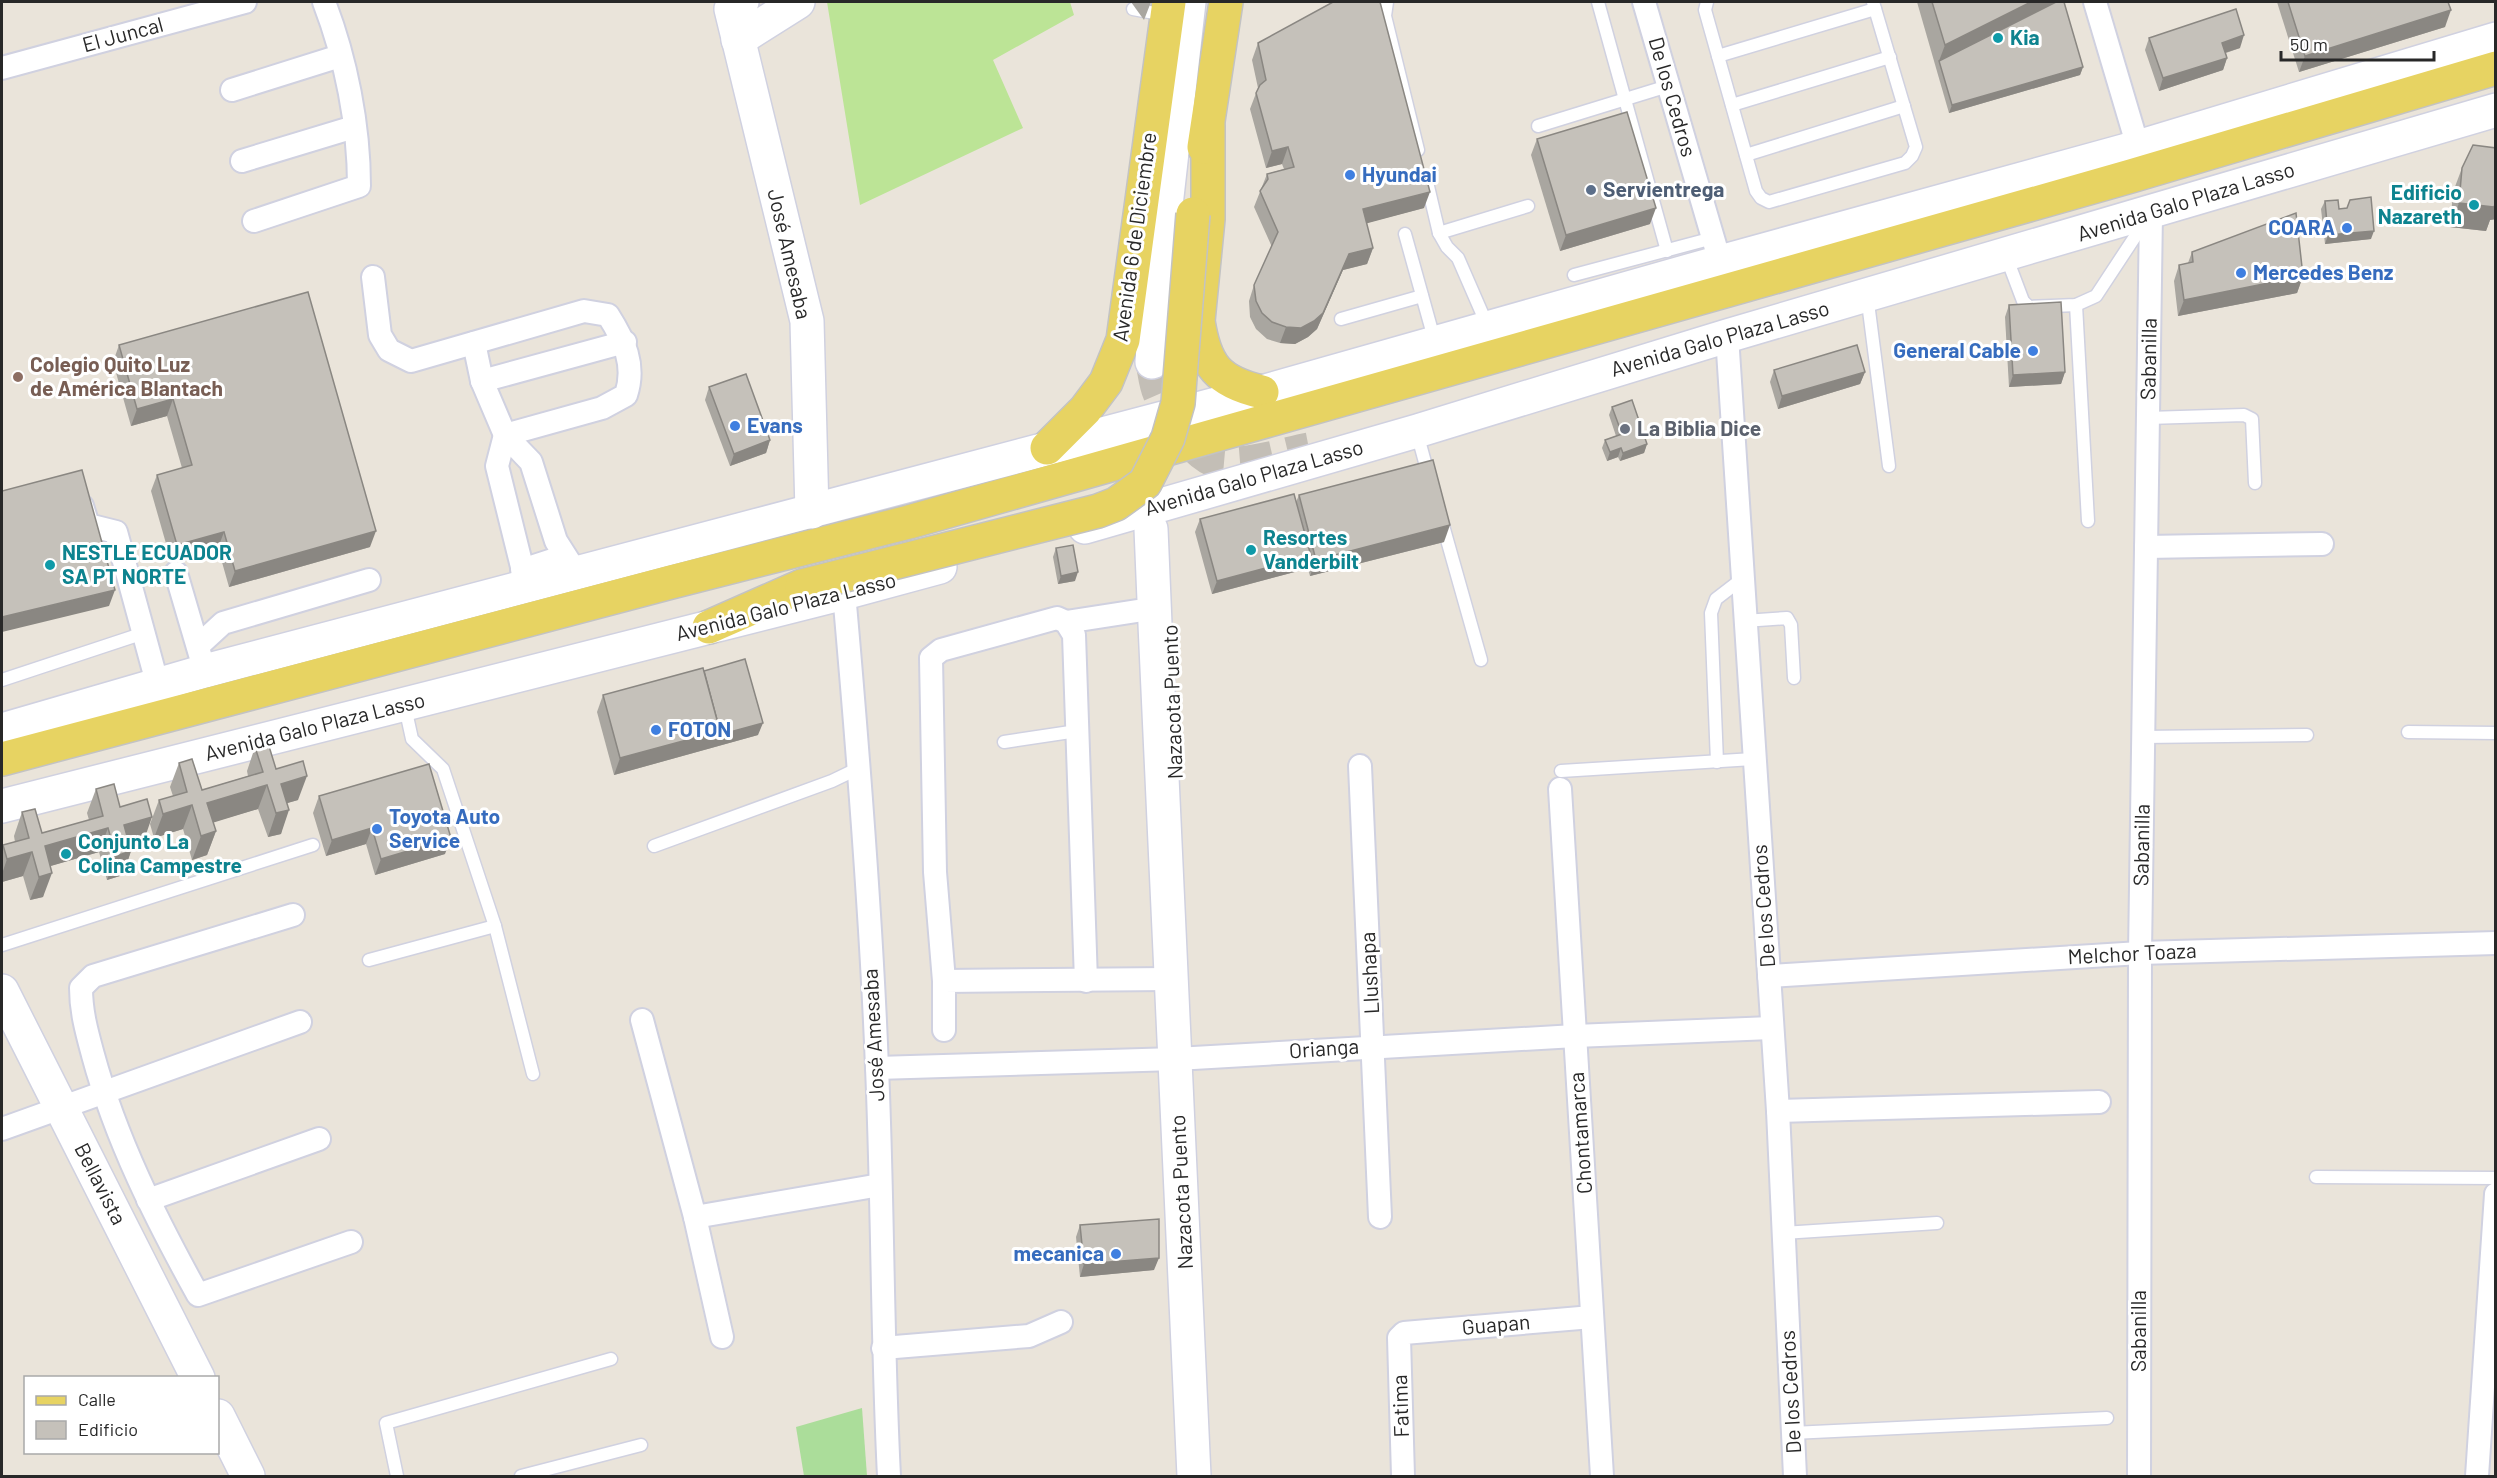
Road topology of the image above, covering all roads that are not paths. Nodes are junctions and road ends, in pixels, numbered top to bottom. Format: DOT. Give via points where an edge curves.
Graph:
graph roads {
  1 [pos="245,2"];
  2 [pos="324,2"];
  3 [pos="798,2"];
  4 [pos="1226,2"];
  5 [pos="1387,2"];
  6 [pos="1598,2"];
  7 [pos="1644,2"];
  8 [pos="1707,2"];
  9 [pos="2095,2"];
  10 [pos="1874,5"];
  11 [pos="1175,6"];
  12 [pos="1133,9"];
  13 [pos="735,13"];
  14 [pos="2496,39"];
  15 [pos="340,56"];
  16 [pos="1718,56"];
  17 [pos="1890,57"];
  18 [pos="2,68"];
  19 [pos="2496,68"];
  20 [pos="1668,86"];
  21 [pos="232,90"];
  22 [pos="2496,91"];
  23 [pos="1625,99"];
  24 [pos="1732,105"];
  25 [pos="1904,106"];
  26 [pos="2496,110"];
  27 [pos="1208,126"];
  28 [pos="1538,126"];
  29 [pos="354,127"];
  30 [pos="2138,147"];
  31 [pos="1746,155"];
  32 [pos="242,161"];
  33 [pos="1528,206"];
  34 [pos="2151,213"];
  35 [pos="254,221"];
  36 [pos="1439,233"];
  37 [pos="1405,234"];
  38 [pos="1667,250"];
  39 [pos="1717,250"];
  40 [pos="2006,255"];
  41 [pos="1574,275"];
  42 [pos="374,277"];
  43 [pos="1867,295"];
  44 [pos="1422,296"];
  45 [pos="2076,305"];
  46 [pos="1341,320"];
  47 [pos="1488,328"];
  48 [pos="1727,336"];
  49 [pos="625,342"];
  50 [pos="474,343"];
  51 [pos="1436,343"];
  52 [pos="1152,362"];
  53 [pos="482,381"];
  54 [pos="1577,381"];
  55 [pos="1262,392"];
  56 [pos="2148,418"];
  57 [pos="1417,431"];
  58 [pos="505,435"];
  59 [pos="1047,448"];
  60 [pos="1311,448"];
  61 [pos="1889,466"];
  62 [pos="2255,483"];
  63 [pos="76,487"];
  64 [pos="1182,500"];
  65 [pos="812,512"];
  66 [pos="1111,520"];
  67 [pos="2088,521"];
  68 [pos="1150,530"];
  69 [pos="2322,544"];
  70 [pos="2146,547"];
  71 [pos="571,565"];
  72 [pos="176,573"];
  73 [pos="524,579"];
  74 [pos="1742,579"];
  75 [pos="369,580"];
  76 [pos="844,593"];
  77 [pos="1137,611"];
  78 [pos="1744,621"];
  79 [pos="1066,622"];
  80 [pos="709,627"];
  81 [pos="144,633"];
  82 [pos="201,659"];
  83 [pos="1481,660"];
  84 [pos="1794,678"];
  85 [pos="2,680"];
  86 [pos="158,686"];
  87 [pos="404,705"];
  88 [pos="2,730"];
  89 [pos="1077,731"];
  90 [pos="2408,732"];
  91 [pos="2496,733"];
  92 [pos="2307,735"];
  93 [pos="2143,737"];
  94 [pos="1004,742"];
  95 [pos="2,759"];
  96 [pos="1753,759"];
  97 [pos="1718,762"];
  98 [pos="1360,766"];
  99 [pos="859,768"];
  100 [pos="2,778"];
  101 [pos="1560,780"];
  102 [pos="2,806"];
  103 [pos="313,845"];
  104 [pos="654,846"];
  105 [pos="1166,908"];
  106 [pos="293,915"];
  107 [pos="495,926"];
  108 [pos="2496,943"];
  109 [pos="2,945"];
  110 [pos="2140,953"];
  111 [pos="369,960"];
  112 [pos="1768,976"];
  113 [pos="1170,979"];
  114 [pos="944,981"];
  115 [pos="1086,981"];
  116 [pos="4,1000"];
  117 [pos="642,1020"];
  118 [pos="300,1022"];
  119 [pos="1772,1028"];
  120 [pos="944,1030"];
  121 [pos="1575,1036"];
  122 [pos="1374,1046"];
  123 [pos="1176,1059"];
  124 [pos="877,1068"];
  125 [pos="533,1074"];
  126 [pos="103,1091"];
  127 [pos="2099,1102"];
  128 [pos="62,1108"];
  129 [pos="1778,1112"];
  130 [pos="2,1129"];
  131 [pos="319,1139"];
  132 [pos="2316,1177"];
  133 [pos="2496,1178"];
  134 [pos="880,1185"];
  135 [pos="2496,1194"];
  136 [pos="148,1200"];
  137 [pos="1380,1216"];
  138 [pos="695,1217"];
  139 [pos="1937,1223"];
  140 [pos="1783,1233"];
  141 [pos="351,1242"];
  142 [pos="1592,1317"];
  143 [pos="1062,1322"];
  144 [pos="1401,1335"];
  145 [pos="722,1337"];
  146 [pos="883,1348"];
  147 [pos="611,1359"];
  148 [pos="197,1376"];
  149 [pos="219,1418"];
  150 [pos="2107,1418"];
  151 [pos="1792,1432"];
  152 [pos="640,1445"];
  153 [pos="248,1476"];
  154 [pos="397,1476"];
  155 [pos="521,1476"];
  156 [pos="889,1476"];
  157 [pos="1194,1476"];
  158 [pos="1403,1476"];
  159 [pos="1602,1476"];
  160 [pos="1795,1476"];
  161 [pos="2139,1476"];
  162 [pos="2477,1476"];
  1 -- 18 [label="street, El Juncal"];
  2 -- 15 [label="street"];
  3 -- 13 [label="main road"];
  4 -- 27 [label="main road"];
  5 -- 36 [label="lane" via="1385,16"];
  6 -- 23 [label="lane"];
  7 -- 20 [label="street, De los Cedros"];
  8 -- 16 [label="lane" via="1705,10"];
  9 -- 30 [label="street"];
  10 -- 16 [label="lane"];
  10 -- 17 [label="lane"];
  11 -- 12 [label="lane"];
  11 -- 52 [label="main road, Avenida 6 de Diciembre"];
  11 -- 59 [label="main road, Avenida 6 de Diciembre" via="1123,340 1106,382 1085,410"];
  13 -- 65 [label="main road, José Amesaba" via="807,321"];
  14 -- 30 [label="main road"];
  15 -- 21 [label="street"];
  15 -- 29 [label="street"];
  16 -- 24 [label="lane"];
  17 -- 24 [label="lane"];
  17 -- 25 [label="lane"];
  19 -- 95 [label="main road, Avenida Galo Plaza Lasso" via="2131,176 909,522"];
  20 -- 23 [label="lane"];
  20 -- 39 [label="street, De los Cedros"];
  22 -- 100 [label="main road, Avenida Galo Plaza Lasso" via="1505,375 930,534"];
  23 -- 28 [label="lane"];
  23 -- 38 [label="lane"];
  24 -- 31 [label="lane"];
  25 -- 31 [label="lane"];
  25 -- 31 [label="lane" via="1916,147 1905,163 1769,202 1756,191"];
  26 -- 34 [label="main road, Avenida Galo Plaza Lasso"];
  27 -- 55 [label="main road" via="1208,219 1198,321 1201,338 1221,376 1238,387"];
  27 -- 80 [label="main road, bridge" via="1194,214 1178,403 1168,438 1145,483 1116,504 1098,511 802,586"];
  29 -- 32 [label="street"];
  29 -- 35 [label="street" via="359,186"];
  30 -- 39 [label="main road"];
  33 -- 36 [label="lane"];
  34 -- 40 [label="main road, Avenida Galo Plaza Lasso"];
  34 -- 45 [label="lane" via="2096,296"];
  34 -- 56 [label="street, Sabanilla"];
  36 -- 47 [label="lane" via="1458,258"];
  37 -- 44 [label="lane"];
  38 -- 39 [label="lane"];
  38 -- 41 [label="lane"];
  39 -- 47 [label="main road"];
  40 -- 43 [label="main road, Avenida Galo Plaza Lasso"];
  40 -- 45 [label="lane" via="2023,301 2029,307"];
  42 -- 50 [label="street" via="380,335 389,350 411,361"];
  43 -- 48 [label="main road, Avenida Galo Plaza Lasso"];
  43 -- 61 [label="lane"];
  44 -- 46 [label="lane"];
  44 -- 51 [label="lane"];
  45 -- 67 [label="lane"];
  47 -- 51 [label="main road"];
  48 -- 54 [label="main road, Avenida Galo Plaza Lasso"];
  48 -- 74 [label="street, De los Cedros"];
  49 -- 50 [label="street" via="608,315 584,311"];
  49 -- 53 [label="street"];
  49 -- 58 [label="street" via="631,379 627,395 602,408"];
  50 -- 53 [label="street"];
  51 -- 55 [label="main road"];
  53 -- 58 [label="street"];
  54 -- 57 [label="main road, Avenida Galo Plaza Lasso"];
  54 -- 60 [label="main road"];
  55 -- 59 [label="main road"];
  56 -- 62 [label="lane" via="2244,415 2252,419"];
  56 -- 70 [label="street, Sabanilla"];
  57 -- 64 [label="main road, Avenida Galo Plaza Lasso"];
  57 -- 83 [label="lane"];
  58 -- 71 [label="street" via="531,462 556,541"];
  58 -- 73 [label="street" via="497,466"];
  59 -- 65 [label="main road"];
  63 -- 81 [label="street" via="88,525 116,532"];
  64 -- 66 [label="main road, Avenida Galo Plaza Lasso"];
  64 -- 105 [label="main road, Nazacota Puento" via="1167,521 1176,866"];
  65 -- 71 [label="main road"];
  66 -- 76 [label="main road, Avenida Galo Plaza Lasso"];
  66 -- 77 [label="main road" via="1126,534 1134,549"];
  68 -- 105 [label="main road, Nazacota Puento"];
  69 -- 70 [label="street"];
  70 -- 93 [label="street, Sabanilla"];
  71 -- 73 [label="main road"];
  72 -- 82 [label="street"];
  73 -- 82 [label="main road"];
  74 -- 78 [label="street, De los Cedros"];
  74 -- 97 [label="lane" via="1716,599 1711,613"];
  75 -- 82 [label="street" via="224,623"];
  76 -- 80 [label="main road, Avenida Galo Plaza Lasso"];
  76 -- 99 [label="street, José Amesaba"];
  77 -- 79 [label="street"];
  77 -- 105 [label="main road" via="1151,866"];
  78 -- 84 [label="lane" via="1787,618 1791,625"];
  78 -- 96 [label="street, De los Cedros"];
  79 -- 89 [label="street" via="1074,635"];
  79 -- 114 [label="street" via="1052,618 941,650 931,658 935,872"];
  80 -- 87 [label="main road, Avenida Galo Plaza Lasso"];
  81 -- 85 [label="lane"];
  81 -- 86 [label="street"];
  82 -- 86 [label="main road"];
  86 -- 88 [label="main road"];
  87 -- 102 [label="main road, Avenida Galo Plaza Lasso"];
  87 -- 107 [label="lane" via="412,739 443,769"];
  89 -- 94 [label="lane"];
  89 -- 115 [label="street"];
  90 -- 91 [label="lane"];
  92 -- 93 [label="lane"];
  93 -- 110 [label="street, Sabanilla"];
  96 -- 97 [label="lane"];
  96 -- 112 [label="street, De los Cedros"];
  97 -- 101 [label="lane"];
  98 -- 122 [label="street, Llushapa"];
  99 -- 104 [label="lane"];
  99 -- 124 [label="street, José Amesaba"];
  101 -- 121 [label="street, Chontamarca"];
  103 -- 109 [label="lane"];
  105 -- 113 [label="main road, Nazacota Puento"];
  106 -- 126 [label="street" via="93,976 81,988 81,1009"];
  107 -- 111 [label="lane"];
  107 -- 125 [label="lane"];
  108 -- 110 [label="street, Melchor Toaza"];
  110 -- 112 [label="street, Melchor Toaza"];
  110 -- 161 [label="street, Sabanilla"];
  112 -- 119 [label="street, De los Cedros"];
  113 -- 115 [label="street"];
  113 -- 123 [label="main road, Nazacota Puento"];
  114 -- 115 [label="street"];
  114 -- 120 [label="street"];
  116 -- 128 [label="main road, Bellavista"];
  117 -- 138 [label="street"];
  118 -- 126 [label="street"];
  119 -- 121 [label="street, Orianga"];
  119 -- 129 [label="street, De los Cedros"];
  121 -- 122 [label="street, Orianga"];
  121 -- 142 [label="street, Chontamarca"];
  122 -- 123 [label="street, Orianga"];
  122 -- 137 [label="street, Llushapa"];
  123 -- 124 [label="street, Orianga"];
  123 -- 157 [label="main road, Nazacota Puento"];
  124 -- 134 [label="street, José Amesaba"];
  126 -- 128 [label="street"];
  126 -- 136 [label="street"];
  127 -- 129 [label="street"];
  128 -- 130 [label="street"];
  128 -- 148 [label="main road, Bellavista"];
  129 -- 140 [label="street, De los Cedros"];
  131 -- 136 [label="street"];
  132 -- 133 [label="lane"];
  134 -- 138 [label="street"];
  134 -- 146 [label="street, José Amesaba"];
  135 -- 162 [label="street"];
  136 -- 141 [label="street" via="198,1295"];
  138 -- 145 [label="street"];
  139 -- 140 [label="lane"];
  140 -- 151 [label="street, De los Cedros"];
  142 -- 144 [label="street, Guapan"];
  142 -- 159 [label="street, Chontamarca"];
  143 -- 146 [label="street" via="1029,1336"];
  144 -- 158 [label="street, Fatima"];
  146 -- 156 [label="street, José Amesaba"];
  147 -- 154 [label="lane" via="386,1423"];
  149 -- 153 [label="main road"];
  150 -- 151 [label="lane"];
  151 -- 160 [label="street, De los Cedros"];
  152 -- 155 [label="lane"];
}
